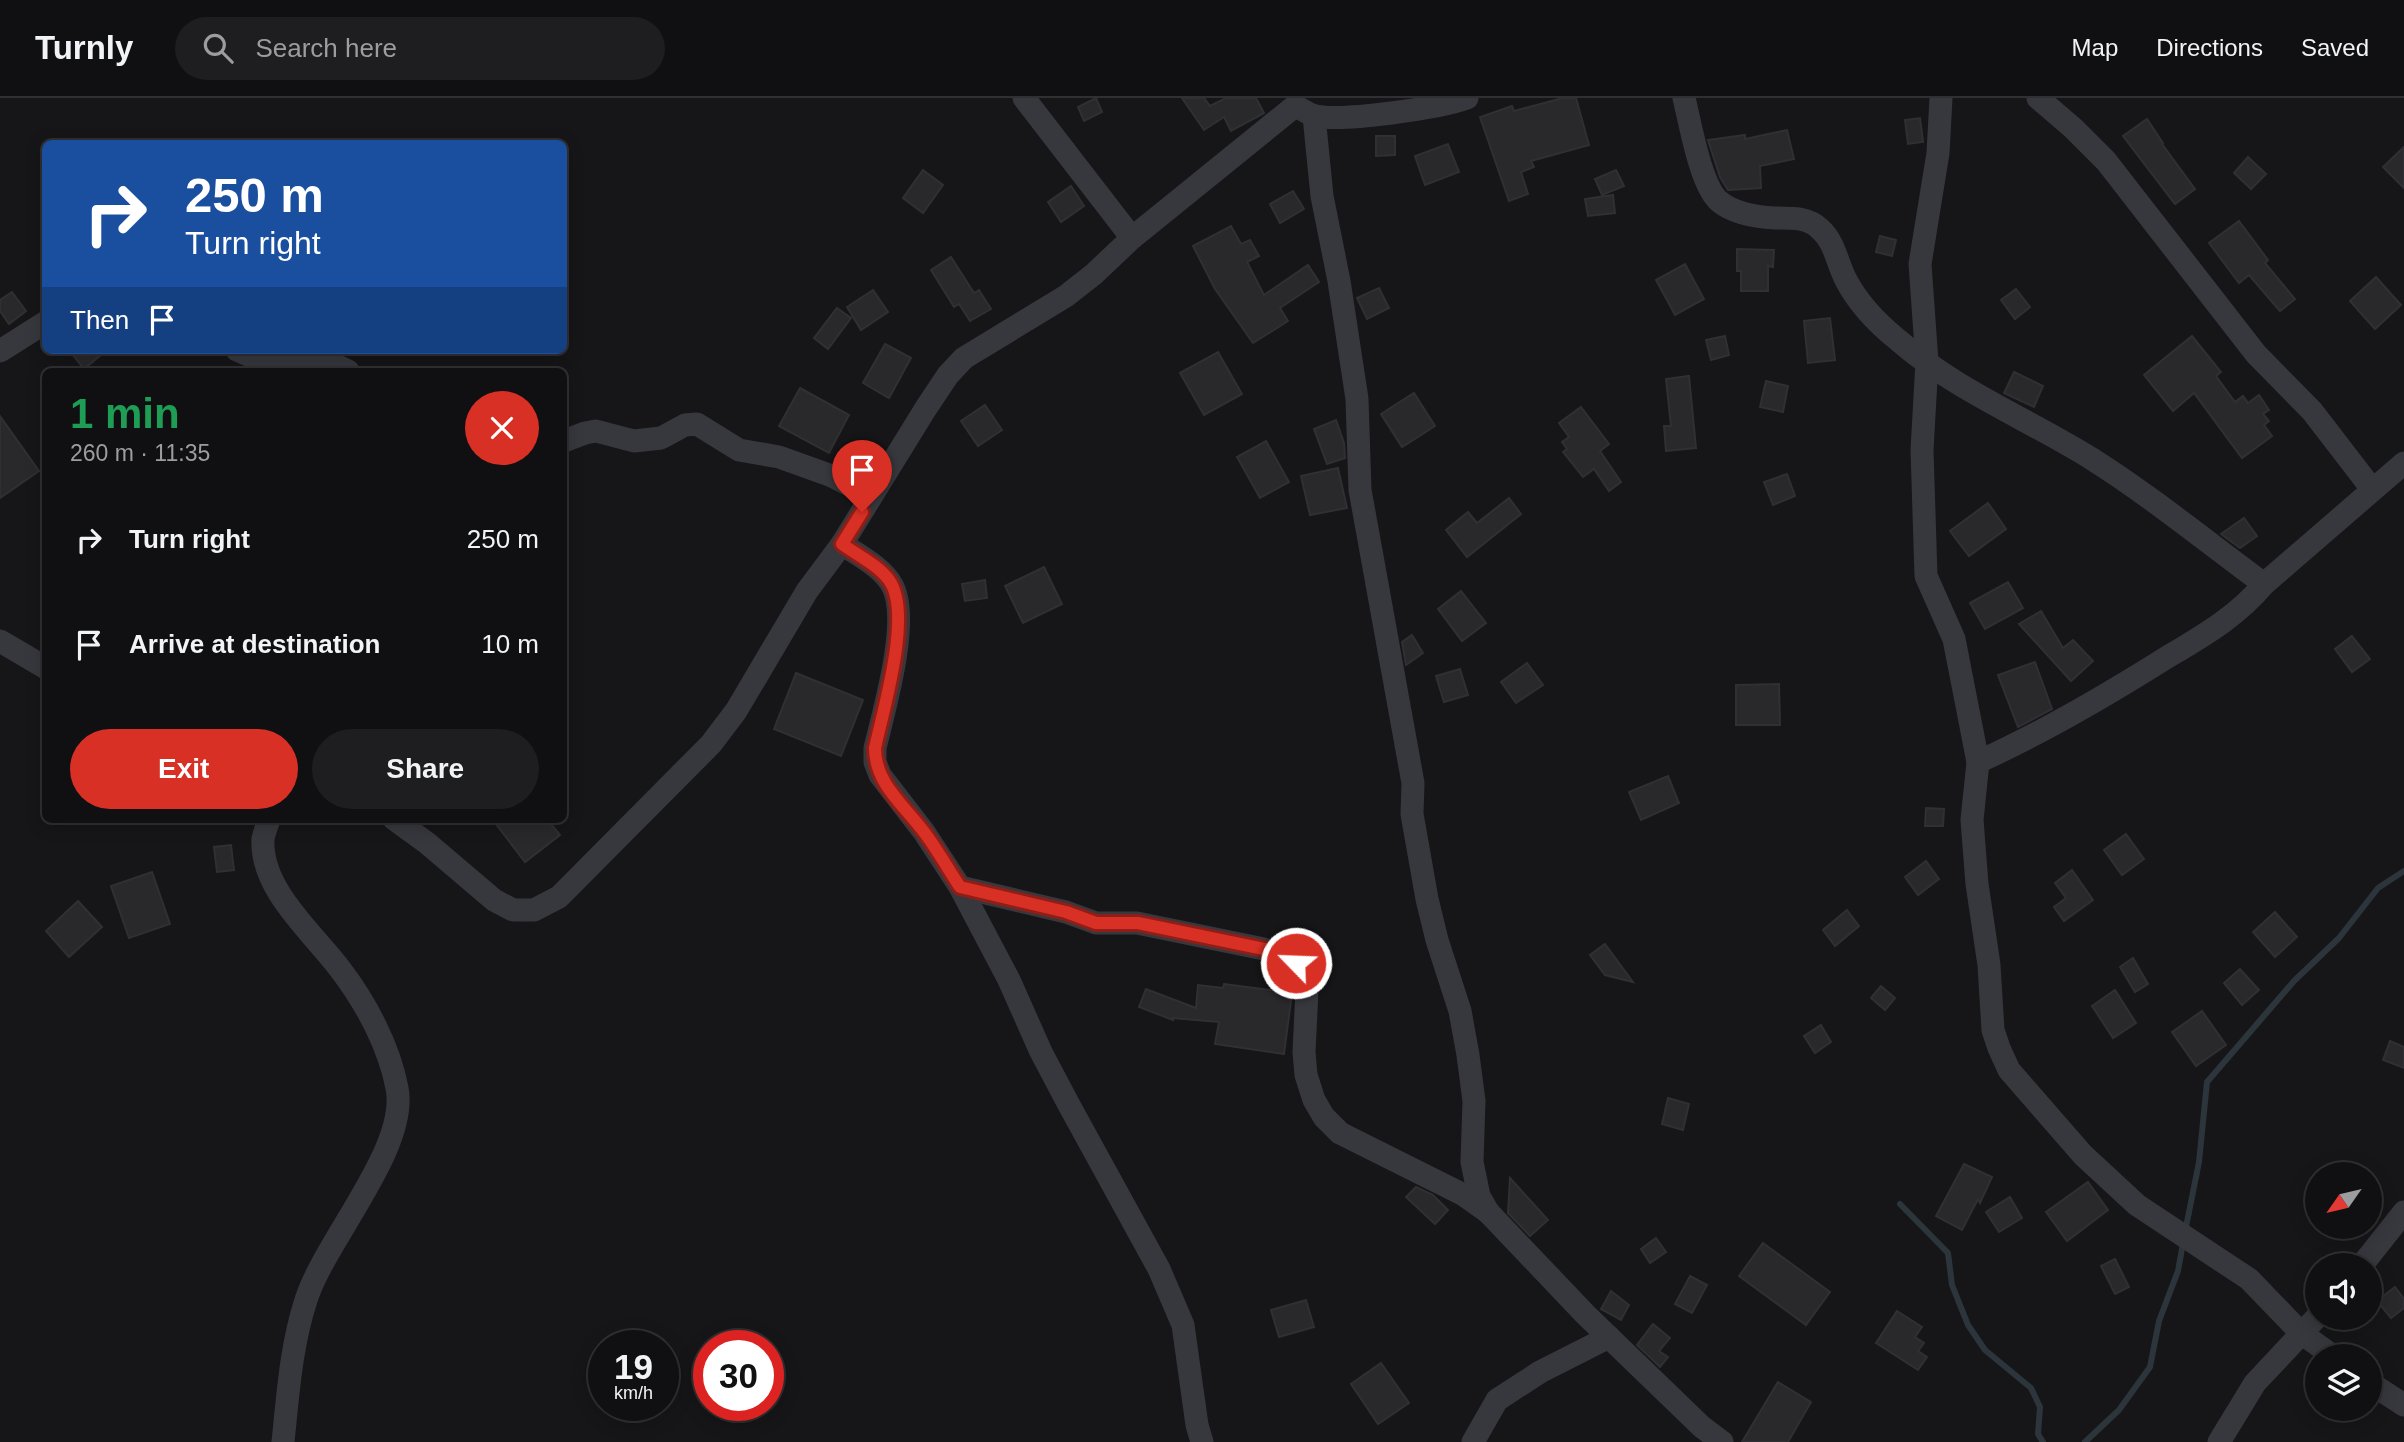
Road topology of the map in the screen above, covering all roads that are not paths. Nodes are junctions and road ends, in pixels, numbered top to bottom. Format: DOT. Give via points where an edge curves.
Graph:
graph roads {
  1 [pos="1024,98"];
  2 [pos="1467,98"];
  3 [pos="1684,98"];
  4 [pos="1941,98"];
  5 [pos="2038,98"];
  6 [pos="1299,107"];
  7 [pos="1132,238"];
  8 [pos="42,325"];
  9 [pos="0,351"];
  10 [pos="246,354"];
  11 [pos="1927,362"];
  12 [pos="342,368"];
  13 [pos="567,440"];
  14 [pos="2404,463"];
  15 [pos="2372,489"];
  16 [pos="871,496"];
  17 [pos="842,544"];
  18 [pos="2264,584"];
  19 [pos="0,641"];
  20 [pos="42,666"];
  21 [pos="1978,762"];
  22 [pos="268,823"];
  23 [pos="400,823"];
  24 [pos="960,887"];
  25 [pos="1488,1212"];
  26 [pos="2404,1212"];
  27 [pos="2372,1253"];
  28 [pos="2305,1322"];
  29 [pos="2305,1329"];
  30 [pos="2313,1330"];
  31 [pos="1609,1338"];
  32 [pos="2324,1344"];
  33 [pos="2382,1391"];
  34 [pos="2404,1405"];
  35 [pos="283,1442"];
  36 [pos="1202,1442"];
  37 [pos="1473,1442"];
  38 [pos="1721,1442"];
  39 [pos="2220,1442"];
  1 -- 7 [label="street"];
  2 -- 6 [label="street" via="1339,117"];
  3 -- 11 [label="street" via="1702,169 1718,201 1758,217 1799,219 1817,226 1858,300 1897,340"];
  4 -- 11 [label="street" via="1938,153 1920,264"];
  5 -- 15 [label="street" via="2106,161 2256,354 2312,411"];
  6 -- 7 [label="street"];
  6 -- 25 [label="street" via="1339,281 1357,399 1360,490 1413,783 1414,833 1437,940 1460,1011 1474,1101 1472,1162 1479,1196"];
  7 -- 16 [label="street" via="1066,296 964,358 948,374"];
  8 -- 9 [label="street"];
  10 -- 12 [label="street" via="286,366 331,363"];
  11 -- 18 [label="street" via="2092,459"];
  11 -- 21 [label="street" via="1922,450 1926,576 1954,639"];
  13 -- 16 [label="street" via="596,432 634,441 661,439 685,425 697,424 739,450 779,457"];
  14 -- 15 [label="street"];
  15 -- 18 [label="street"];
  16 -- 17 [label="street"];
  17 -- 23 [label="street" via="807,591 736,711 711,744 559,897 534,910 513,910 494,900"];
  17 -- 24 [label="street" via="884,574 895,592 897,647 875,762 885,784 925,832"];
  18 -- 21 [label="street" via="2216,628 2091,704"];
  19 -- 20 [label="street"];
  21 -- 28 [label="street" via="1972,820 1977,884 1993,1030 2009,1070 2083,1155 2137,1205"];
  22 -- 35 [label="street" via="263,837 269,872 281,896 367,1009 398,1090 389,1145 306,1298 295,1343"];
  24 -- 25 [label="street" via="1096,923 1138,923 1264,949 1296,963 1307,990 1306,1075 1324,1117 1340,1133 1464,1195"];
  24 -- 36 [label="street" via="1041,1052 1164,1280 1183,1325"];
  25 -- 31 [label="street"];
  26 -- 27 [label="street"];
  29 -- 39 [label="street" via="2255,1383"];
  30 -- 32 [label="street"];
  31 -- 37 [label="street" via="1576,1352 1497,1400"];
  31 -- 38 [label="street"];
  33 -- 34 [label="street"];
}
